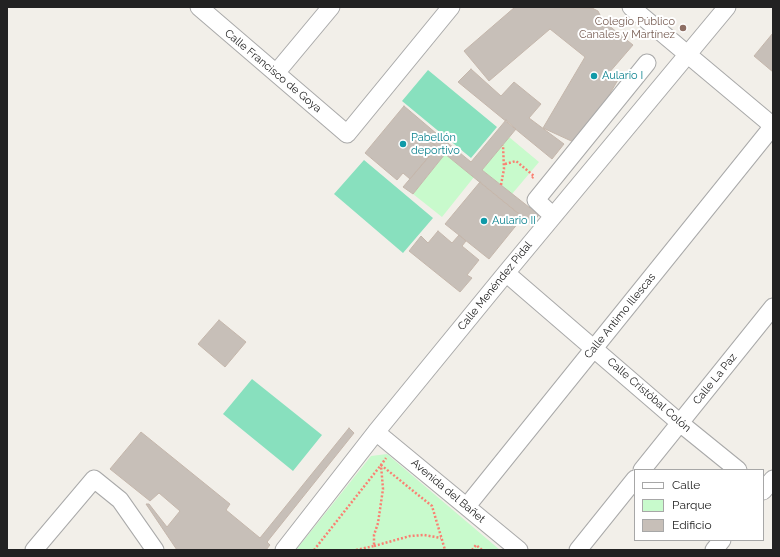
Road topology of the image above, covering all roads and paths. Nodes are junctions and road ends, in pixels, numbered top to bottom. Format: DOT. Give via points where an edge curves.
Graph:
graph roads {
  1 [pos="199,7"];
  2 [pos="331,7"];
  3 [pos="451,7"];
  4 [pos="631,7"];
  5 [pos="727,7"];
  6 [pos="687,54"];
  7 [pos="647,63"];
  8 [pos="276,74"];
  9 [pos="773,126"];
  10 [pos="503,145"];
  11 [pos="501,185"];
  12 [pos="553,216"];
  13 [pos="506,273"];
  14 [pos="773,307"];
  15 [pos="594,348"];
  16 [pos="680,423"];
  17 [pos="376,432"];
  18 [pos="381,465"];
  19 [pos="643,469"];
  20 [pos="737,469"];
  21 [pos="773,479"];
  22 [pos="634,480"];
  23 [pos="764,489"];
  24 [pos="764,491"];
  25 [pos="773,498"];
  26 [pos="466,506"];
  27 [pos="441,538"];
  28 [pos="721,541"];
  29 [pos="374,548"];
  30 [pos="34,550"];
  31 [pos="155,550"];
  32 [pos="284,550"];
  33 [pos="314,550"];
  34 [pos="356,550"];
  35 [pos="378,550"];
  36 [pos="445,550"];
  37 [pos="472,550"];
  38 [pos="482,550"];
  39 [pos="519,550"];
  40 [pos="578,550"];
  41 [pos="714,550"];
  1 -- 8 [label="street, Calle Francisco de Goya"];
  2 -- 8 [label="street"];
  3 -- 8 [label="street, Calle Francisco de Goya" via="348,134"];
  4 -- 6 [label="street"];
  5 -- 6 [label="street, Calle Menéndez Pidal"];
  6 -- 9 [label="street"];
  6 -- 12 [label="street, Calle Menéndez Pidal"];
  7 -- 12 [label="street" via="536,200"];
  9 -- 15 [label="street, Calle Antimo Illescas"];
  10 -- 11 [label="path" via="504,169"];
  12 -- 13 [label="street, Calle Menéndez Pidal"];
  13 -- 15 [label="street, Calle Cristóbal Colón"];
  13 -- 17 [label="street, Calle Menéndez Pidal"];
  14 -- 16 [label="street, Calle La Paz"];
  15 -- 16 [label="street, Calle Cristóbal Colón"];
  15 -- 26 [label="street, Calle Antimo Illescas"];
  16 -- 19 [label="street, Calle La Paz"];
  16 -- 20 [label="street, Calle Cristóbal Colón"];
  17 -- 26 [label="street, Avenida del Bañet"];
  17 -- 32 [label="street, Calle Menéndez Pidal"];
  18 -- 27 [label="path" via="432,506"];
  18 -- 29 [label="path" via="384,489 374,535"];
  18 -- 33 [label="path"];
  21 -- 23 [label="street"];
  22 -- 40 [label="street"];
  24 -- 25 [label="street"];
  26 -- 39 [label="street, Avenida del Bañet"];
  27 -- 29 [label="path" via="410,536"];
  27 -- 36 [label="path"];
  28 -- 41 [label="street"];
  29 -- 34 [label="path"];
  29 -- 35 [label="path"];
  30 -- 31 [label="street" via="94,479 120,500"];
  37 -- 38 [label="path" via="476,545"];
}
